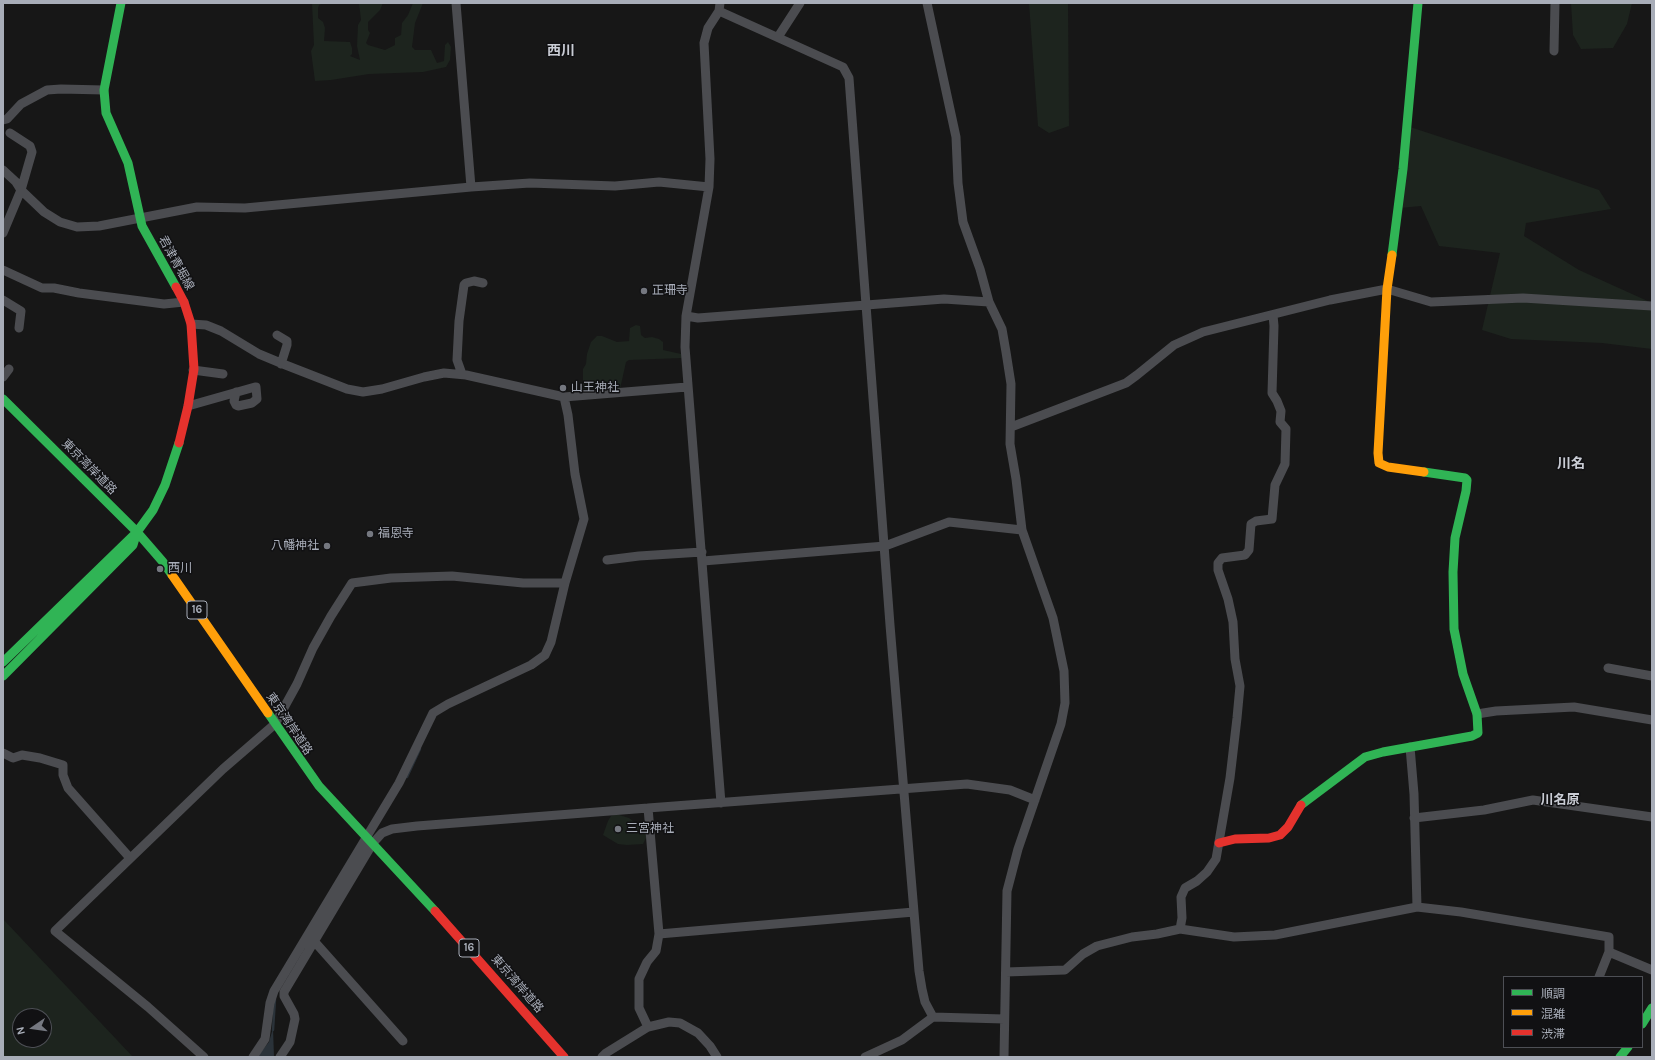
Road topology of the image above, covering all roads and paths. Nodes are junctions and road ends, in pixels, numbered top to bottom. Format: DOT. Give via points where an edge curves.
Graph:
graph roads {
  1 [pos="121,3"];
  2 [pos="456,3"];
  3 [pos="800,3"];
  4 [pos="927,3"];
  5 [pos="1418,3"];
  6 [pos="1556,3"];
  7 [pos="720,7"];
  8 [pos="778,37"];
  9 [pos="1554,51"];
  10 [pos="104,90"];
  11 [pos="3,120"];
  12 [pos="10,133"];
  13 [pos="3,170"];
  14 [pos="471,187"];
  15 [pos="709,187"];
  16 [pos="20,190"];
  17 [pos="139,217"];
  18 [pos="3,233"];
  19 [pos="3,270"];
  20 [pos="483,283"];
  21 [pos="1387,289"];
  22 [pos="3,300"];
  23 [pos="184,302"];
  24 [pos="989,302"];
  25 [pos="866,305"];
  26 [pos="1652,306"];
  27 [pos="1273,315"];
  28 [pos="686,316"];
  29 [pos="191,324"];
  30 [pos="19,328"];
  31 [pos="277,335"];
  32 [pos="281,364"];
  33 [pos="9,369"];
  34 [pos="193,370"];
  35 [pos="462,374"];
  36 [pos="219,376"];
  37 [pos="3,377"];
  38 [pos="687,387"];
  39 [pos="236,392"];
  40 [pos="564,397"];
  41 [pos="3,399"];
  42 [pos="188,406"];
  43 [pos="1011,427"];
  44 [pos="1022,530"];
  45 [pos="137,532"];
  46 [pos="885,546"];
  47 [pos="703,557"];
  48 [pos="607,560"];
  49 [pos="565,584"];
  50 [pos="3,662"];
  51 [pos="1608,668"];
  52 [pos="3,676"];
  53 [pos="1652,676"];
  54 [pos="1477,714"];
  55 [pos="1652,720"];
  56 [pos="275,724"];
  57 [pos="1410,747"];
  58 [pos="3,753"];
  59 [pos="904,788"];
  60 [pos="1035,800"];
  61 [pos="721,803"];
  62 [pos="648,808"];
  63 [pos="1652,816"];
  64 [pos="1414,818"];
  65 [pos="370,840"];
  66 [pos="1219,843"];
  67 [pos="130,858"];
  68 [pos="1417,908"];
  69 [pos="914,912"];
  70 [pos="1180,929"];
  71 [pos="659,934"];
  72 [pos="314,941"];
  73 [pos="1609,952"];
  74 [pos="1652,970"];
  75 [pos="1006,972"];
  76 [pos="1599,976"];
  77 [pos="1652,1008"];
  78 [pos="933,1017"];
  79 [pos="1004,1019"];
  80 [pos="1643,1022"];
  81 [pos="648,1027"];
  82 [pos="403,1041"];
  83 [pos="1627,1048"];
  84 [pos="204,1057"];
  85 [pos="253,1057"];
  86 [pos="280,1057"];
  87 [pos="564,1057"];
  88 [pos="602,1057"];
  89 [pos="717,1057"];
  90 [pos="865,1057"];
  91 [pos="1004,1057"];
  92 [pos="1620,1057"];
  1 -- 10 [label="main road, 君津青堀線"];
  2 -- 14 [label="street"];
  3 -- 8 [label="street"];
  4 -- 24 [label="street" via="956,137 963,222"];
  5 -- 21 [label="main road" via="1403,168"];
  6 -- 9 [label="street"];
  7 -- 8 [label="street"];
  7 -- 15 [label="street" via="708,28 704,43"];
  8 -- 25 [label="street" via="843,67 849,78"];
  10 -- 11 [label="street" via="47,90 21,104"];
  10 -- 17 [label="main road, 君津青堀線" via="106,113 128,163"];
  12 -- 16 [label="street" via="32,148"];
  13 -- 16 [label="street" via="16,182"];
  14 -- 15 [label="street" via="530,183 615,186 659,182"];
  14 -- 17 [label="street" via="245,208 197,207"];
  15 -- 28 [label="street"];
  16 -- 17 [label="street" via="44,212 60,222 71,225 99,226"];
  16 -- 18 [label="street"];
  17 -- 23 [label="main road, 君津青堀線"];
  19 -- 23 [label="street" via="42,288 157,304"];
  20 -- 35 [label="street" via="474,281 464,285 457,360"];
  21 -- 26 [label="street" via="1431,302 1523,298"];
  21 -- 27 [label="street"];
  21 -- 54 [label="main road" via="1379,416 1379,463 1388,467 1467,480 1455,538 1454,629 1463,674"];
  22 -- 30 [label="street" via="21,311"];
  23 -- 29 [label="main road, 君津青堀線"];
  24 -- 25 [label="street" via="944,299"];
  24 -- 43 [label="street" via="1002,329 1011,384"];
  25 -- 28 [label="street" via="698,318"];
  25 -- 46 [label="street"];
  27 -- 43 [label="street" via="1203,332 1174,345 1126,383"];
  27 -- 66 [label="street" via="1272,393 1281,411 1280,422 1286,429 1285,464 1275,485 1272,519 1252,524 1249,550 1245,555 1222,558 1218,563 1233,622 1234,659 1240,686 1230,778"];
  28 -- 38 [label="street"];
  29 -- 32 [label="street" via="206,325 221,331"];
  29 -- 34 [label="main road, 君津青堀線"];
  31 -- 32 [label="street" via="287,341"];
  32 -- 35 [label="street" via="347,389 363,392 437,375"];
  33 -- 37 [label="street"];
  34 -- 36 [label="street"];
  34 -- 42 [label="main road, 君津青堀線"];
  35 -- 40 [label="street"];
  38 -- 40 [label="street"];
  38 -- 47 [label="street"];
  39 -- 42 [label="street"];
  40 -- 49 [label="street" via="584,518"];
  41 -- 45 [label="main road, 東京湾岸道路 / 16"];
  42 -- 45 [label="main road, 君津青堀線" via="165,485 153,510"];
  43 -- 44 [label="street" via="1010,444"];
  44 -- 46 [label="street" via="949,522"];
  44 -- 60 [label="street" via="1054,618 1064,671 1065,703 1061,724"];
  45 -- 50 [label="main road"];
  45 -- 52 [label="main road" via="133,545"];
  45 -- 56 [label="main road, 東京湾岸道路 / 16" via="163,562"];
  46 -- 47 [label="street"];
  46 -- 59 [label="street"];
  47 -- 48 [label="street" via="639,556"];
  47 -- 61 [label="street"];
  49 -- 56 [label="street" via="452,576 391,578 352,583 313,648"];
  49 -- 65 [label="street" via="551,642 545,655 531,665 433,713"];
  51 -- 53 [label="street"];
  54 -- 55 [label="street" via="1574,707"];
  54 -- 57 [label="main road" via="1478,733 1472,736"];
  56 -- 65 [label="main road, 東京湾岸道路 / 16" via="318,786"];
  56 -- 67 [label="street" via="223,769"];
  57 -- 64 [label="street"];
  57 -- 66 [label="main road" via="1365,757 1303,802 1280,835"];
  58 -- 67 [label="street" via="13,758 22,755 63,765 63,775 68,788"];
  59 -- 60 [label="street" via="967,784 1010,790"];
  59 -- 61 [label="street"];
  59 -- 69 [label="street"];
  60 -- 75 [label="street" via="1007,891"];
  61 -- 62 [label="street"];
  62 -- 65 [label="street" via="392,829"];
  62 -- 71 [label="street"];
  63 -- 64 [label="street" via="1533,800 1484,810"];
  64 -- 68 [label="street"];
  65 -- 72 [label="street"];
  65 -- 85 [label="street" via="274,991 265,1039"];
  65 -- 87 [label="main road, 東京湾岸道路 / 16" via="465,943"];
  66 -- 70 [label="street" via="1216,859 1207,872 1185,888 1181,897"];
  67 -- 84 [label="street" via="55,931 148,1007"];
  68 -- 70 [label="street" via="1275,935 1234,937"];
  68 -- 73 [label="street" via="1461,912 1609,938"];
  69 -- 71 [label="street"];
  69 -- 78 [label="street" via="922,990"];
  70 -- 75 [label="street" via="1126,938 1097,946 1065,970"];
  71 -- 81 [label="street" via="656,951 639,979 639,1008"];
  72 -- 82 [label="street"];
  72 -- 86 [label="street" via="284,992 295,1019 290,1042"];
  73 -- 74 [label="street"];
  73 -- 76 [label="street"];
  75 -- 79 [label="street"];
  77 -- 80 [label="main road"];
  78 -- 79 [label="street"];
  78 -- 90 [label="street" via="902,1040"];
  79 -- 91 [label="street"];
  81 -- 88 [label="street"];
  81 -- 89 [label="street" via="669,1022 680,1023 698,1033"];
  83 -- 92 [label="main road"];
}
